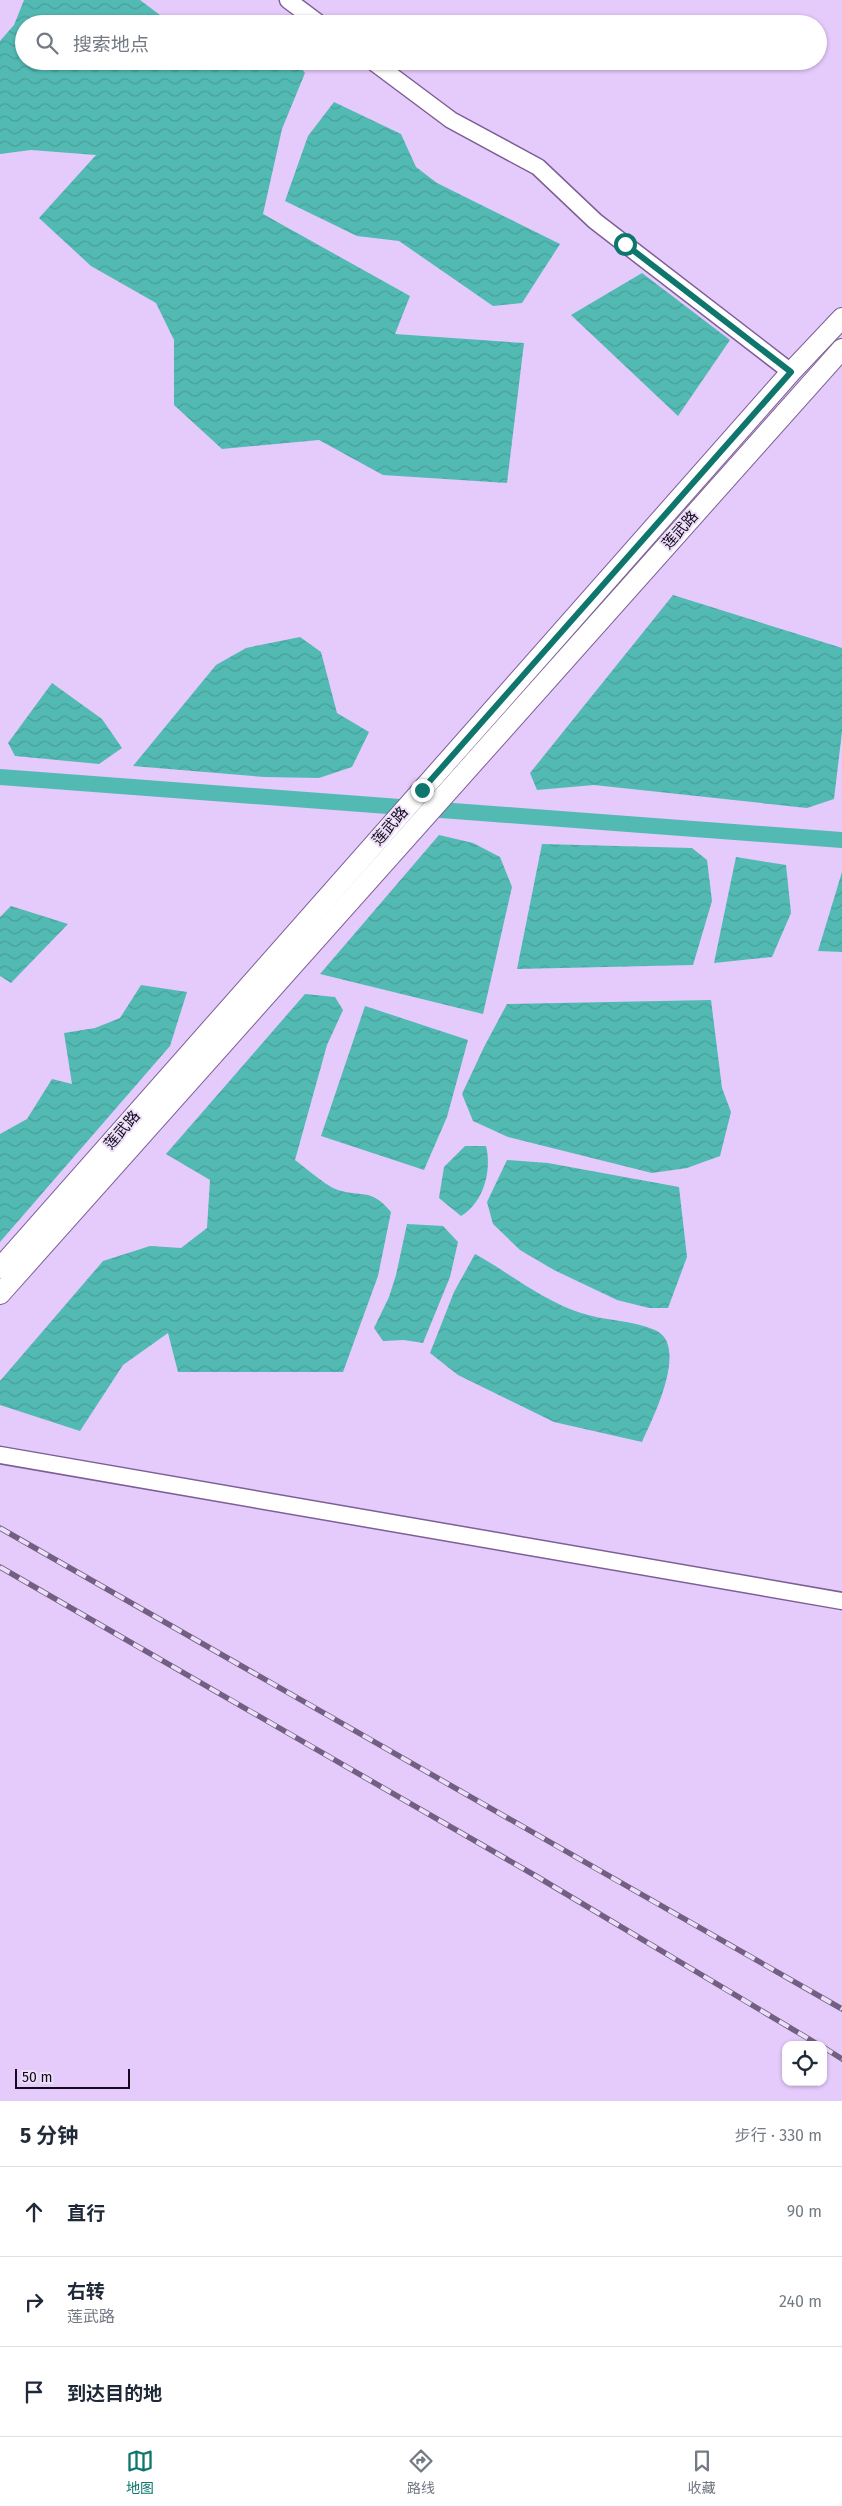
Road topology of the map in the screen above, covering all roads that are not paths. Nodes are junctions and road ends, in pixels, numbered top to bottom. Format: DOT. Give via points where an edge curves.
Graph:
graph roads {
  1 [pos="288,0"];
  2 [pos="308,15"];
  3 [pos="384,70"];
  4 [pos="842,318"];
  5 [pos="842,349"];
  6 [pos="791,372"];
  7 [pos="0,1268"];
  8 [pos="0,1294"];
  9 [pos="0,1455"];
  10 [pos="842,1601"];
  1 -- 2 [label="street"];
  3 -- 6 [label="street" via="452,120 538,168 595,221"];
  4 -- 6 [label="main road, 莲武路"];
  5 -- 8 [label="main road, 莲武路"];
  6 -- 7 [label="main road, 莲武路"];
  9 -- 10 [label="street"];
}
